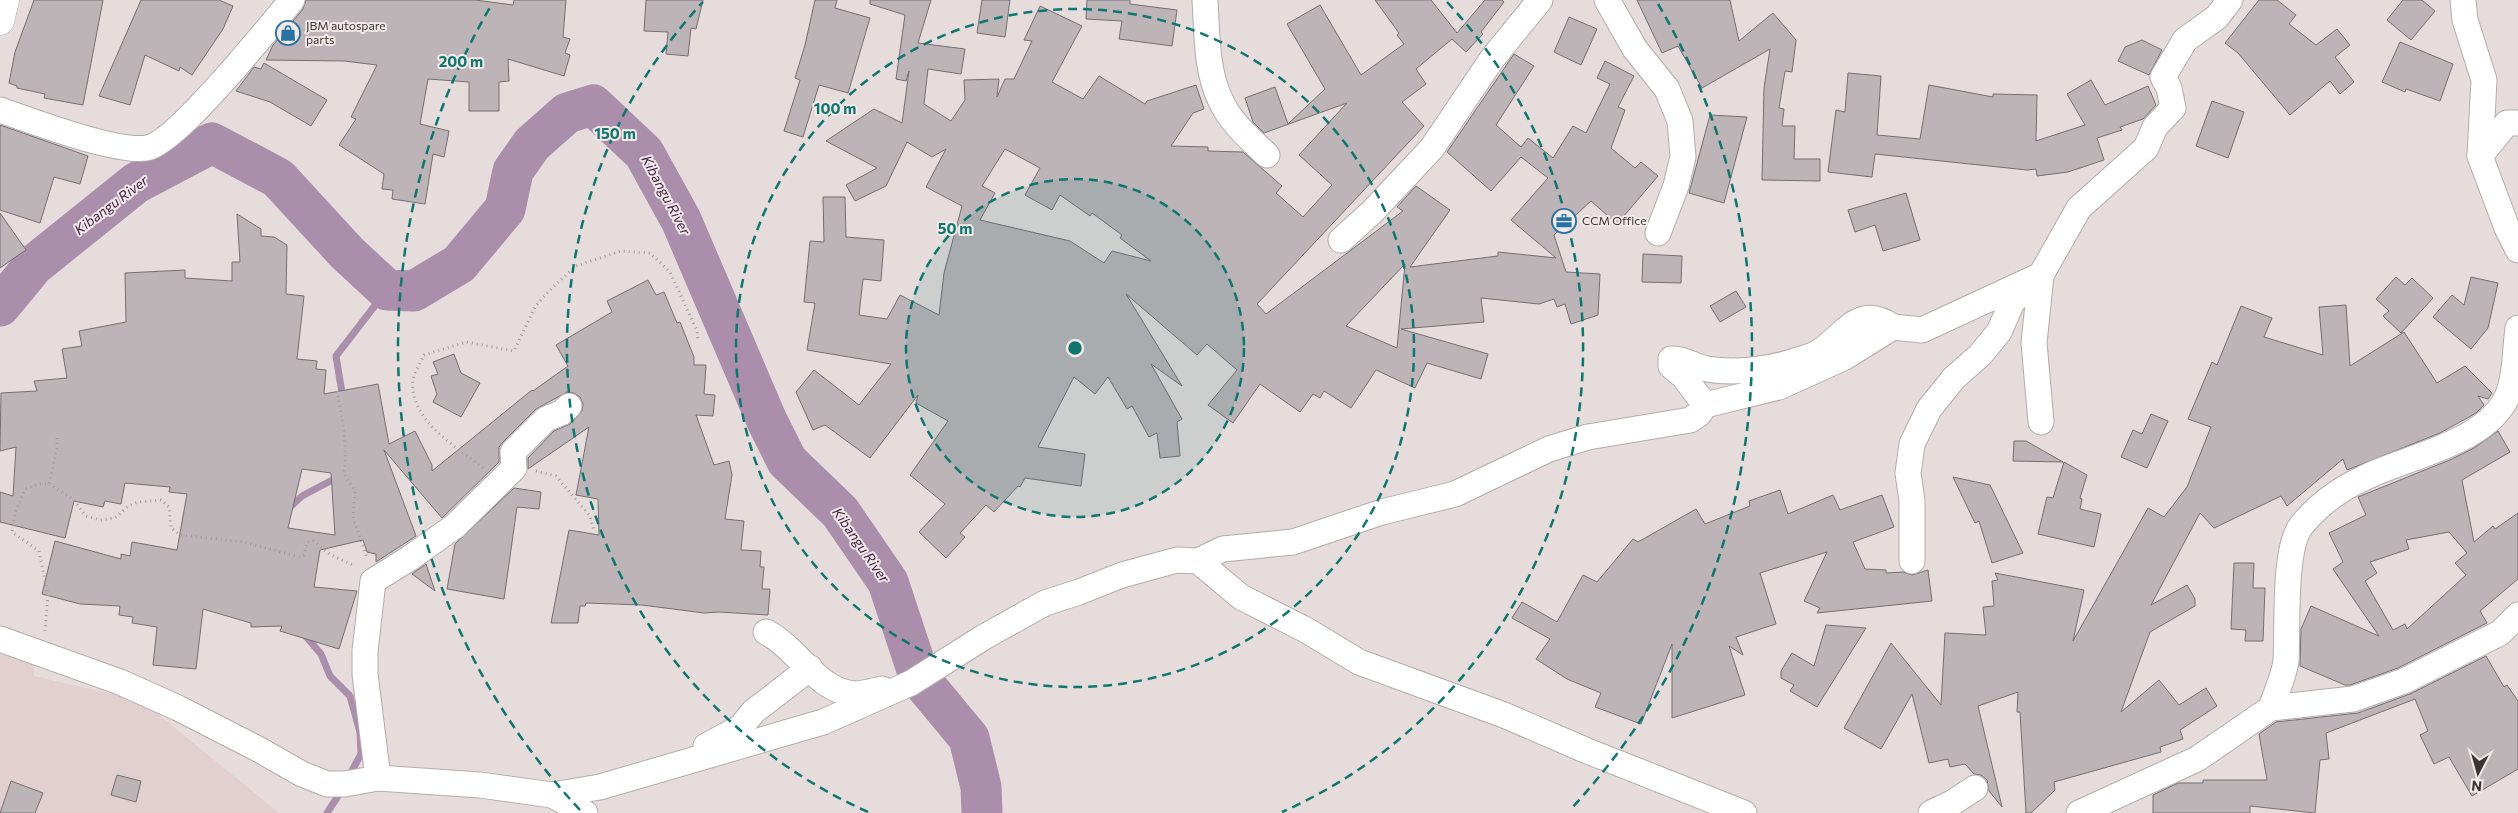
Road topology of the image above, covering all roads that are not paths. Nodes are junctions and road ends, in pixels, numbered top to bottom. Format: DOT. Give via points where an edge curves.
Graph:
graph roads {
  1 [pos="5,0"];
  2 [pos="292,0"];
  3 [pos="1205,0"];
  4 [pos="1540,0"];
  5 [pos="1607,0"];
  6 [pos="2230,0"];
  7 [pos="2463,0"];
  8 [pos="0,21"];
  9 [pos="0,110"];
  10 [pos="2518,123"];
  11 [pos="1267,155"];
  12 [pos="2480,156"];
  13 [pos="1658,233"];
  14 [pos="1341,240"];
  15 [pos="2518,250"];
  16 [pos="2041,275"];
  17 [pos="1893,327"];
  18 [pos="2518,328"];
  19 [pos="1705,405"];
  20 [pos="569,406"];
  21 [pos="2041,422"];
  22 [pos="1198,561"];
  23 [pos="1912,561"];
  24 [pos="2518,615"];
  25 [pos="766,632"];
  26 [pos="0,639"];
  27 [pos="810,668"];
  28 [pos="911,683"];
  29 [pos="2271,708"];
  30 [pos="666,768"];
  31 [pos="378,778"];
  32 [pos="1975,788"];
  33 [pos="552,795"];
  34 [pos="585,813"];
  35 [pos="1744,813"];
  36 [pos="1932,813"];
  37 [pos="2080,813"];
  1 -- 8 [label="highway"];
  2 -- 9 [label="street" via="223,81 169,137 147,148 115,146"];
  3 -- 11 [label="street" via="1211,67 1219,99 1232,119"];
  4 -- 14 [label="street" via="1492,59 1432,148"];
  5 -- 13 [label="street" via="1635,49 1667,89 1680,121 1683,157"];
  6 -- 16 [label="street" via="2217,17 2184,40 2162,77 2169,88 2173,108 2155,127 2146,148 2080,208"];
  7 -- 12 [label="street" via="2465,20 2484,80"];
  10 -- 12 [label="street" via="2507,123"];
  12 -- 15 [label="street"];
  16 -- 17 [label="street" via="1922,330"];
  16 -- 21 [label="street" via="2034,343"];
  16 -- 23 [label="street" via="2012,302 1999,332 1929,409 1912,444 1908,473 1912,501"];
  17 -- 19 [label="street" via="1845,358 1803,377 1757,393"];
  17 -- 19 [label="street" via="1883,320 1867,317 1843,330 1822,351 1801,360 1772,366 1710,370 1670,359 1670,366 1684,377"];
  18 -- 29 [label="street" via="2510,391 2495,416 2441,448 2365,477 2335,493 2300,527 2292,549 2289,573 2286,662"];
  19 -- 22 [label="street" via="1690,420 1588,437 1549,449 1455,494 1382,512 1292,542 1223,549"];
  20 -- 31 [label="street" via="546,419 513,452 514,468 484,500 438,540 373,580 365,674"];
  22 -- 28 [label="street" via="1177,560 1122,574 1045,603"];
  22 -- 35 [label="street" via="1241,597 1359,662 1504,714"];
  24 -- 29 [label="street" via="2500,634 2404,681 2353,699"];
  25 -- 27 [label="street"];
  26 -- 31 [label="street" via="39,651 178,708 327,784"];
  27 -- 28 [label="street" via="827,686 856,694"];
  27 -- 30 [label="street" via="753,712 741,727"];
  28 -- 30 [label="street" via="823,722"];
  29 -- 37 [label="street" via="2197,760"];
  30 -- 33 [label="street" via="600,787"];
  31 -- 33 [label="street" via="480,785"];
  32 -- 36 [label="street"];
  33 -- 34 [label="street"];
}
